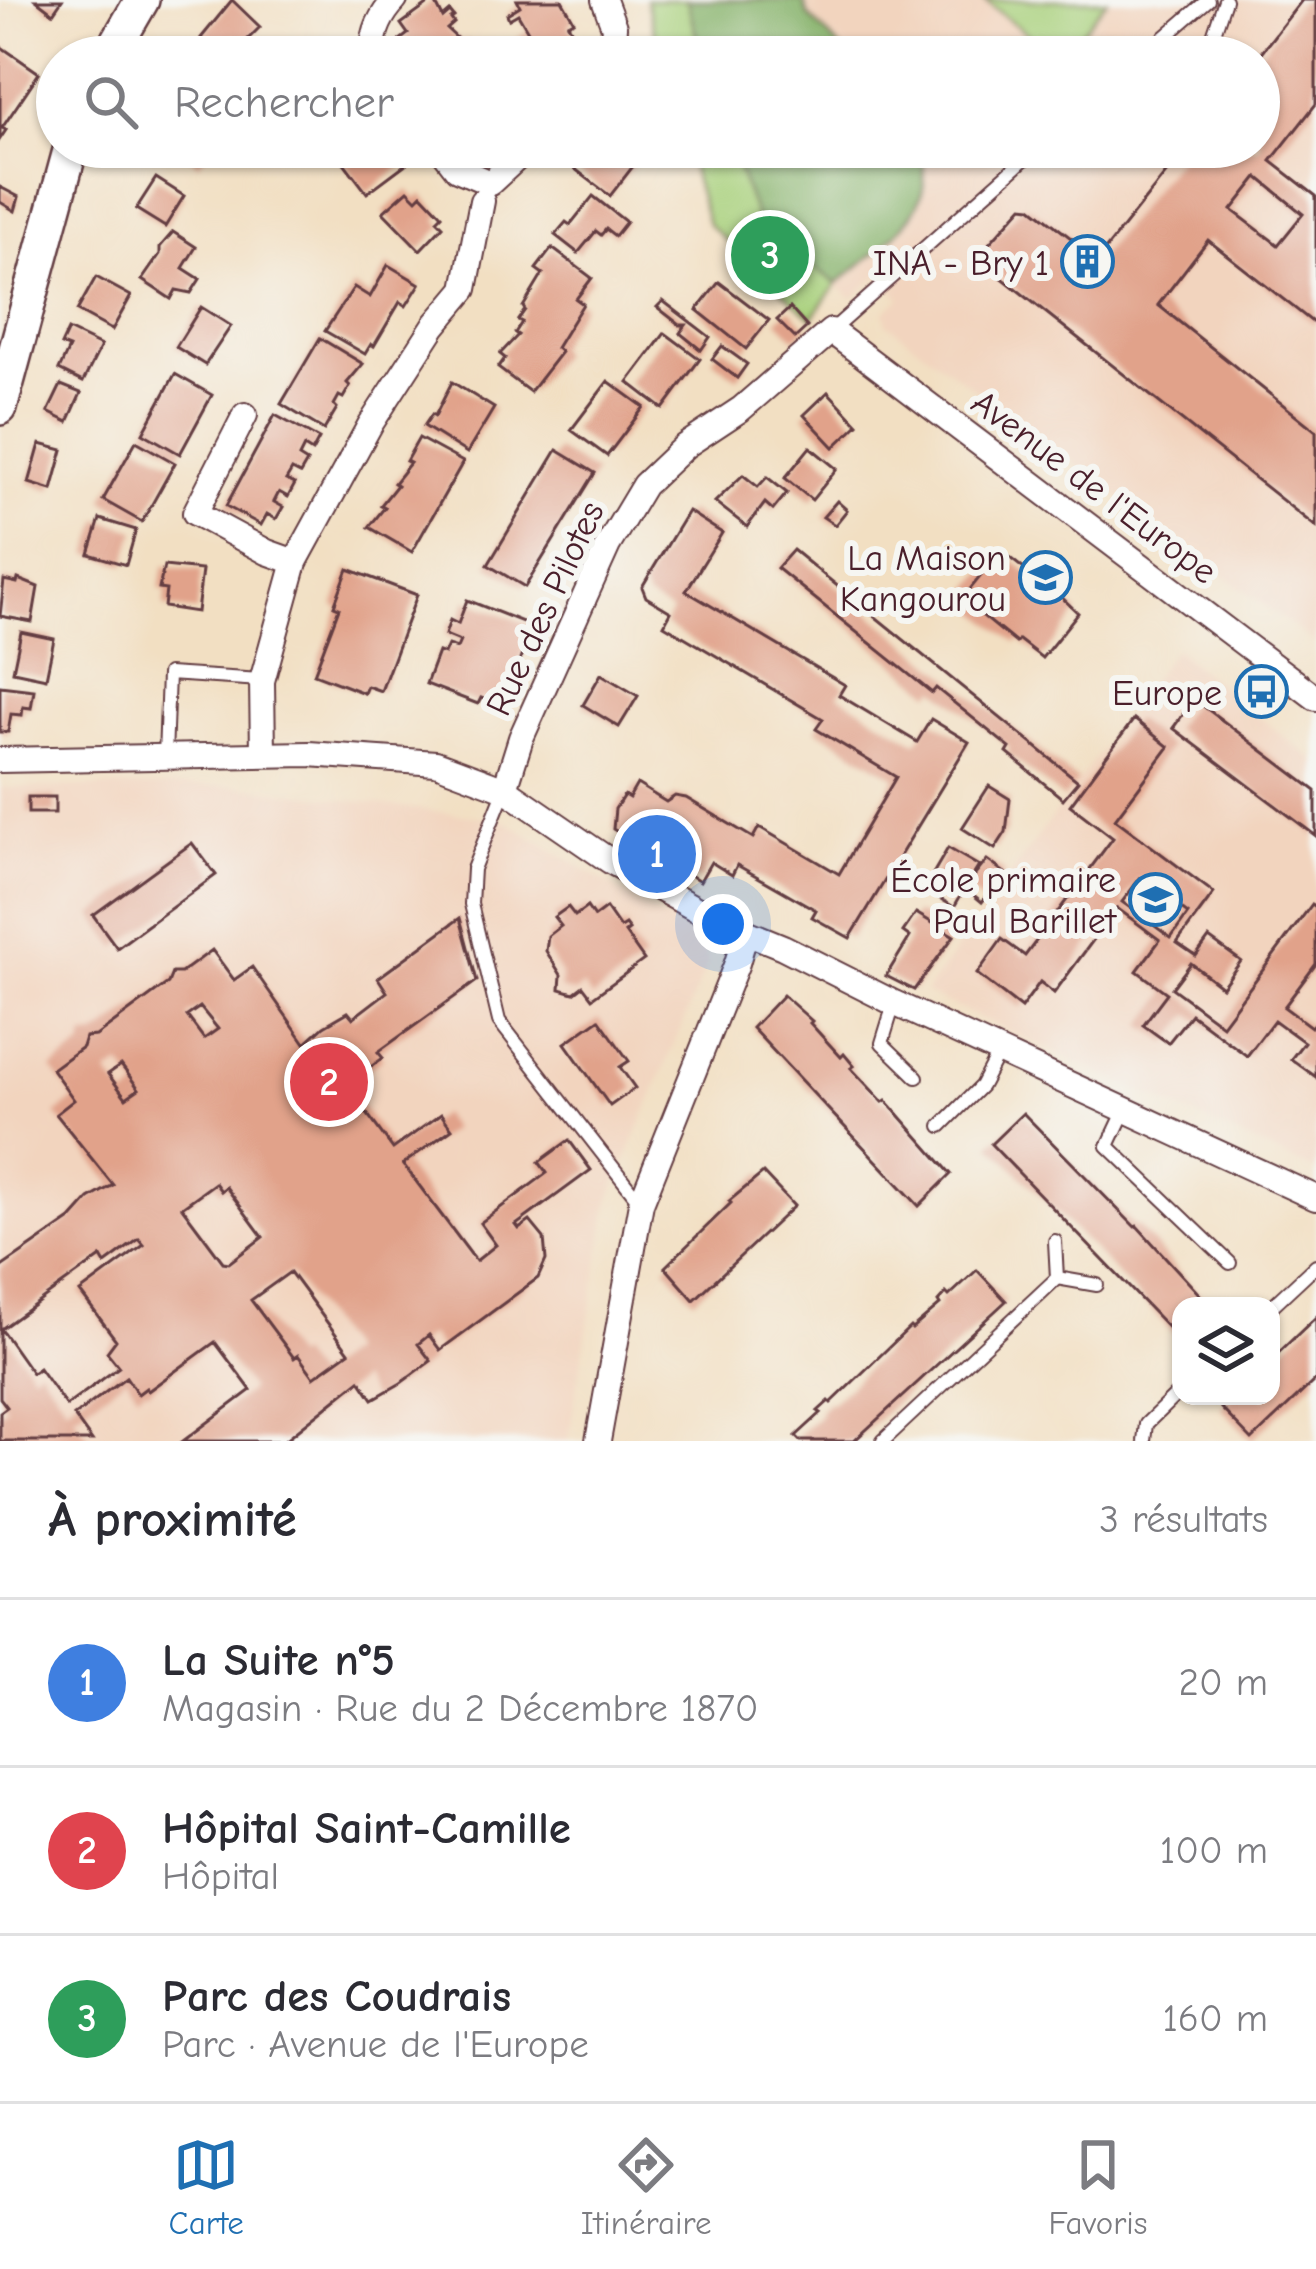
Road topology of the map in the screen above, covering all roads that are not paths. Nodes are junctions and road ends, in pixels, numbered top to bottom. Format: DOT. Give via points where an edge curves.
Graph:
graph roads {
  1 [pos="142,0"];
  2 [pos="395,0"];
  3 [pos="604,0"];
  4 [pos="1208,0"];
  5 [pos="1226,0"];
  6 [pos="121,36"];
  7 [pos="375,36"];
  8 [pos="613,36"];
  9 [pos="1166,36"];
  10 [pos="1213,36"];
  11 [pos="65,168"];
  12 [pos="456,168"];
  13 [pos="506,168"];
  14 [pos="1014,168"];
  15 [pos="482,201"];
  16 [pos="831,331"];
  17 [pos="0,408"];
  18 [pos="245,416"];
  19 [pos="295,562"];
  20 [pos="262,680"];
  21 [pos="1316,698"];
  22 [pos="262,754"];
  23 [pos="165,757"];
  24 [pos="0,760"];
  25 [pos="505,789"];
  26 [pos="746,932"];
  27 [pos="894,1003"];
  28 [pos="999,1051"];
  29 [pos="917,1077"];
  30 [pos="1125,1110"];
  31 [pos="941,1126"];
  32 [pos="1316,1198"];
  33 [pos="641,1203"];
  34 [pos="1055,1241"];
  35 [pos="1230,1263"];
  36 [pos="1316,1265"];
  37 [pos="1057,1278"];
  38 [pos="1096,1285"];
  39 [pos="1280,1299"];
  40 [pos="1172,1399"];
  41 [pos="598,1441"];
  42 [pos="883,1441"];
  43 [pos="1144,1441"];
  1 -- 6 [label="main road"];
  2 -- 7 [label="street"];
  3 -- 8 [label="street"];
  4 -- 9 [label="lane"];
  5 -- 10 [label="lane"];
  11 -- 17 [label="main road"];
  12 -- 13 [label="street" via="490,183"];
  14 -- 16 [label="lane"];
  15 -- 19 [label="street" via="466,289 370,425"];
  16 -- 21 [label="street, Avenue de l'Europe"];
  16 -- 25 [label="street, Rue des Pilotes" via="644,485 608,545"];
  18 -- 19 [label="street" via="195,513"];
  19 -- 20 [label="street"];
  20 -- 22 [label="street"];
  20 -- 23 [label="lane" via="168,674"];
  22 -- 23 [label="street"];
  22 -- 25 [label="street" via="436,763"];
  23 -- 24 [label="street"];
  25 -- 26 [label="street" via="610,861"];
  25 -- 33 [label="lane" via="473,869 471,904 499,1021"];
  26 -- 27 [label="street"];
  26 -- 33 [label="street"];
  27 -- 28 [label="street"];
  27 -- 29 [label="lane" via="882,1043"];
  28 -- 30 [label="street"];
  28 -- 31 [label="lane" via="981,1086"];
  30 -- 32 [label="street"];
  30 -- 35 [label="lane" via="1108,1146"];
  33 -- 41 [label="street"];
  34 -- 37 [label="lane"];
  36 -- 39 [label="lane"];
  37 -- 38 [label="lane"];
  37 -- 42 [label="lane"];
  40 -- 43 [label="lane" via="1146,1424"];
}
